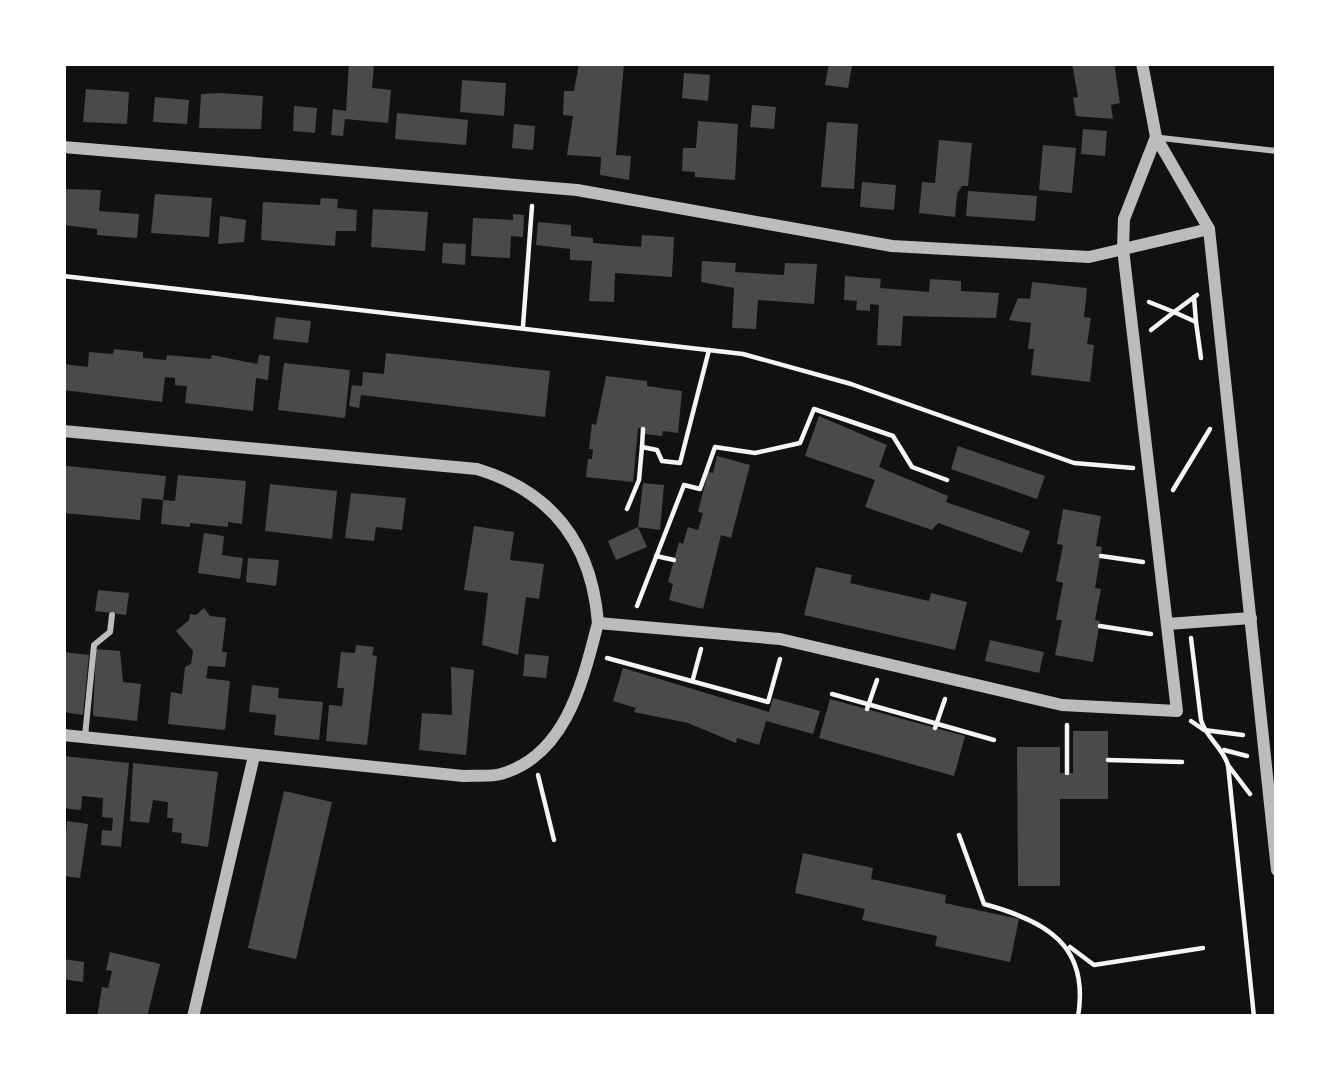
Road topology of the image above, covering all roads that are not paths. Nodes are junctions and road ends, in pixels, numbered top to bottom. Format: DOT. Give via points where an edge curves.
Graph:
graph roads {
  1 [pos="1142,63"];
  2 [pos="1156,137"];
  3 [pos="63,147"];
  4 [pos="1277,151"];
  5 [pos="1209,229"];
  6 [pos="1123,249"];
  7 [pos="63,431"];
  8 [pos="112,616"];
  9 [pos="1251,618"];
  10 [pos="598,623"];
  11 [pos="1168,630"];
  12 [pos="63,735"];
  13 [pos="85,737"];
  14 [pos="254,756"];
  15 [pos="1277,871"];
  16 [pos="193,1017"];
  1 -- 2 [label="street"];
  2 -- 4 [label="lane"];
  2 -- 5 [label="street"];
  2 -- 6 [label="street" via="1124,219"];
  3 -- 6 [label="street" via="534,185 892,246 1089,257"];
  5 -- 6 [label="street"];
  5 -- 9 [label="street"];
  6 -- 11 [label="street"];
  7 -- 10 [label="street" via="497,475 533,494 570,533 595,588"];
  8 -- 13 [label="lane" via="110,632 94,645"];
  9 -- 11 [label="street"];
  9 -- 15 [label="street"];
  10 -- 11 [label="street" via="786,640 1067,706 1177,711"];
  10 -- 14 [label="street" via="556,735 500,774"];
  12 -- 13 [label="street"];
  13 -- 14 [label="street"];
  14 -- 16 [label="street"];
}
